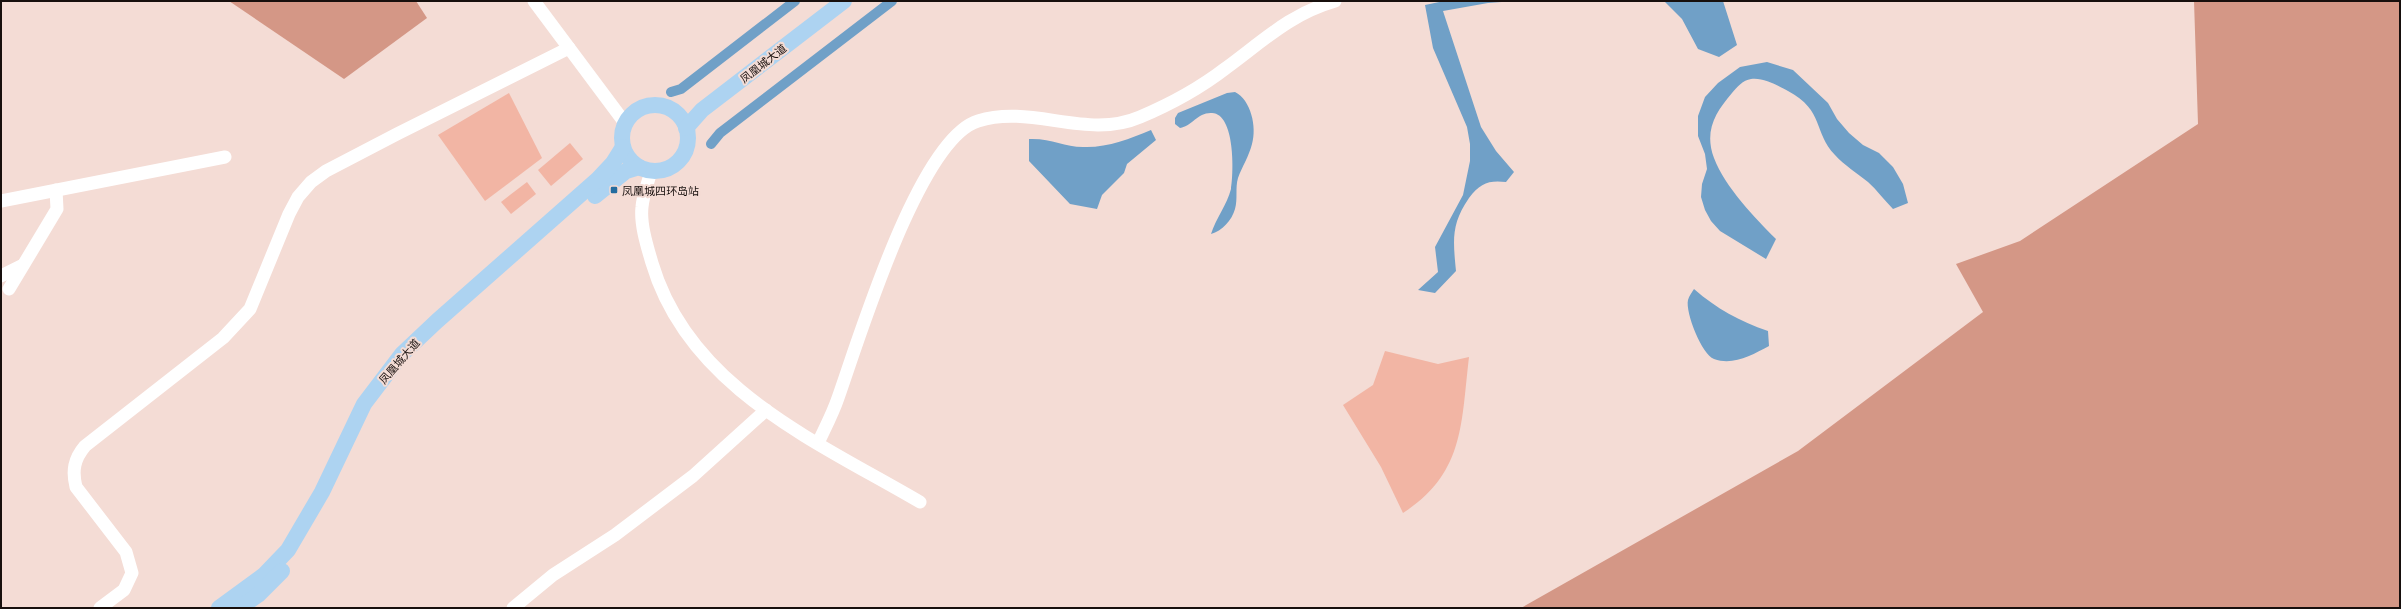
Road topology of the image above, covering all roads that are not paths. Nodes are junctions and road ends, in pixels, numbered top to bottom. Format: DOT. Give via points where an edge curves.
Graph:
graph roads {
  1 [pos="534,1"];
  2 [pos="827,1"];
  3 [pos="844,1"];
  4 [pos="1336,1"];
  5 [pos="569,48"];
  6 [pos="673,111"];
  7 [pos="625,123"];
  8 [pos="686,128"];
  9 [pos="623,147"];
  10 [pos="225,157"];
  11 [pos="645,169"];
  12 [pos="56,190"];
  13 [pos="1,200"];
  14 [pos="23,265"];
  15 [pos="1,276"];
  16 [pos="9,290"];
  17 [pos="766,410"];
  18 [pos="818,443"];
  19 [pos="920,502"];
  20 [pos="100,608"];
  21 [pos="219,608"];
  22 [pos="240,608"];
  23 [pos="513,608"];
  1 -- 5 [label="street"];
  2 -- 6 [label="main road, 凤凰城大道" via="691,105"];
  3 -- 8 [label="main road, 凤凰城大道" via="702,110"];
  4 -- 18 [label="street" via="1308,10 1284,24 1208,81 1138,118 1113,124 1088,125 1051,119 1003,117 980,120 960,131 929,175 898,233 838,399"];
  5 -- 7 [label="street"];
  5 -- 20 [label="street" via="397,134 326,171 311,182 298,197 289,214 250,309 223,338 85,446 74,465 76,487 126,552 132,573 124,590"];
  6 -- 7 [label="main road" via="663,106 646,106 632,114"];
  6 -- 8 [label="main road"];
  7 -- 9 [label="main road" via="622,131"];
  8 -- 11 [label="main road" via="687,145 681,160 662,171"];
  9 -- 11 [label="main road" via="629,159"];
  9 -- 21 [label="main road, 凤凰城大道" via="614,162 598,179 402,354 364,404 322,492 288,550 264,575"];
  10 -- 12 [label="street"];
  11 -- 17 [label="street" via="642,207 649,252 663,294 685,333 708,362 730,383"];
  11 -- 22 [label="main road, 凤凰城大道" via="626,171 604,187 437,334 398,375 366,421 330,499 307,540 276,578"];
  12 -- 13 [label="street"];
  12 -- 14 [label="street" via="57,210"];
  14 -- 15 [label="street"];
  14 -- 16 [label="street"];
  17 -- 18 [label="street"];
  17 -- 23 [label="street" via="693,476 615,535 554,575"];
  18 -- 19 [label="street"];
}
